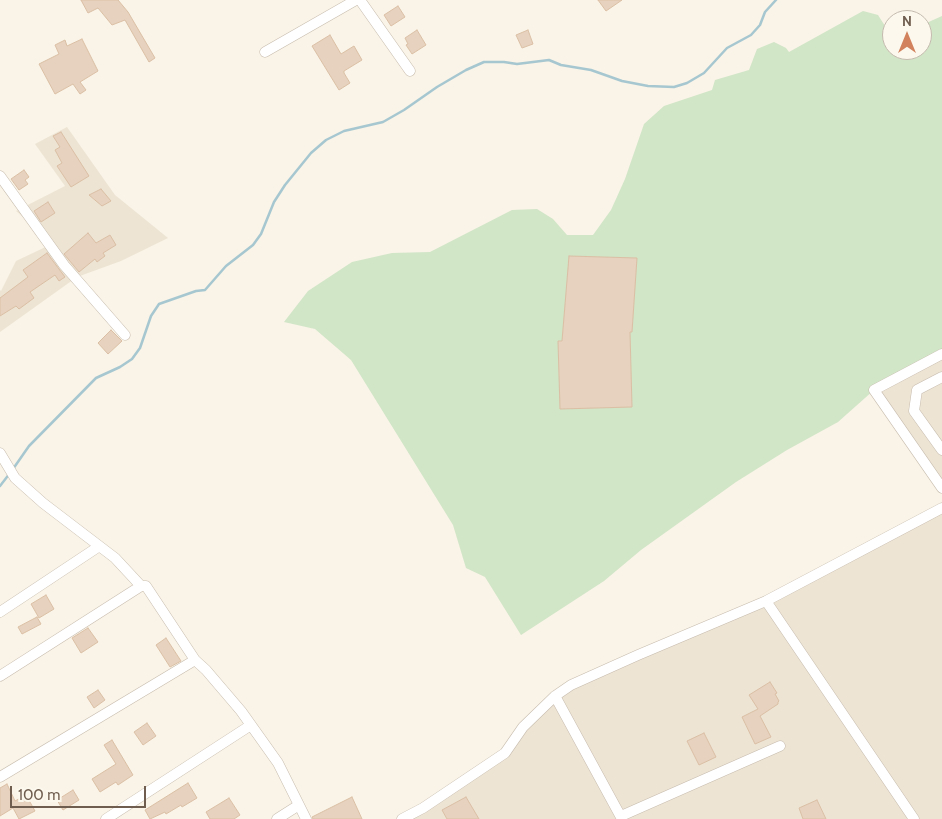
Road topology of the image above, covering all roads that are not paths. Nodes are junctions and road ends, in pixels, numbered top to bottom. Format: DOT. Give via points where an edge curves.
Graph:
graph roads {
  1 [pos="356,0"];
  2 [pos="360,0"];
  3 [pos="265,52"];
  4 [pos="410,71"];
  5 [pos="0,176"];
  6 [pos="125,335"];
  7 [pos="942,354"];
  8 [pos="942,377"];
  9 [pos="942,450"];
  10 [pos="0,453"];
  11 [pos="942,488"];
  12 [pos="942,508"];
  13 [pos="98,547"];
  14 [pos="141,586"];
  15 [pos="766,601"];
  16 [pos="0,612"];
  17 [pos="196,660"];
  18 [pos="0,676"];
  19 [pos="555,696"];
  20 [pos="251,725"];
  21 [pos="780,746"];
  22 [pos="0,777"];
  23 [pos="299,805"];
  24 [pos="621,818"];
  25 [pos="106,819"];
  26 [pos="278,819"];
  27 [pos="306,819"];
  28 [pos="402,819"];
  29 [pos="914,819"];
  1 -- 3 [label="street"];
  2 -- 4 [label="street"];
  5 -- 6 [label="street" via="64,265"];
  7 -- 11 [label="street" via="874,390"];
  8 -- 9 [label="street" via="918,390 914,411"];
  10 -- 13 [label="street" via="15,478"];
  12 -- 15 [label="street"];
  13 -- 14 [label="street" via="115,558"];
  13 -- 16 [label="street"];
  14 -- 17 [label="street" via="146,586"];
  14 -- 18 [label="street"];
  15 -- 19 [label="street" via="571,685"];
  15 -- 29 [label="street"];
  17 -- 20 [label="street"];
  17 -- 22 [label="street"];
  19 -- 24 [label="street"];
  19 -- 28 [label="street" via="523,727 505,753"];
  20 -- 23 [label="street" via="278,762"];
  20 -- 25 [label="street"];
  21 -- 24 [label="street"];
  23 -- 26 [label="street"];
  23 -- 27 [label="street"];
}
